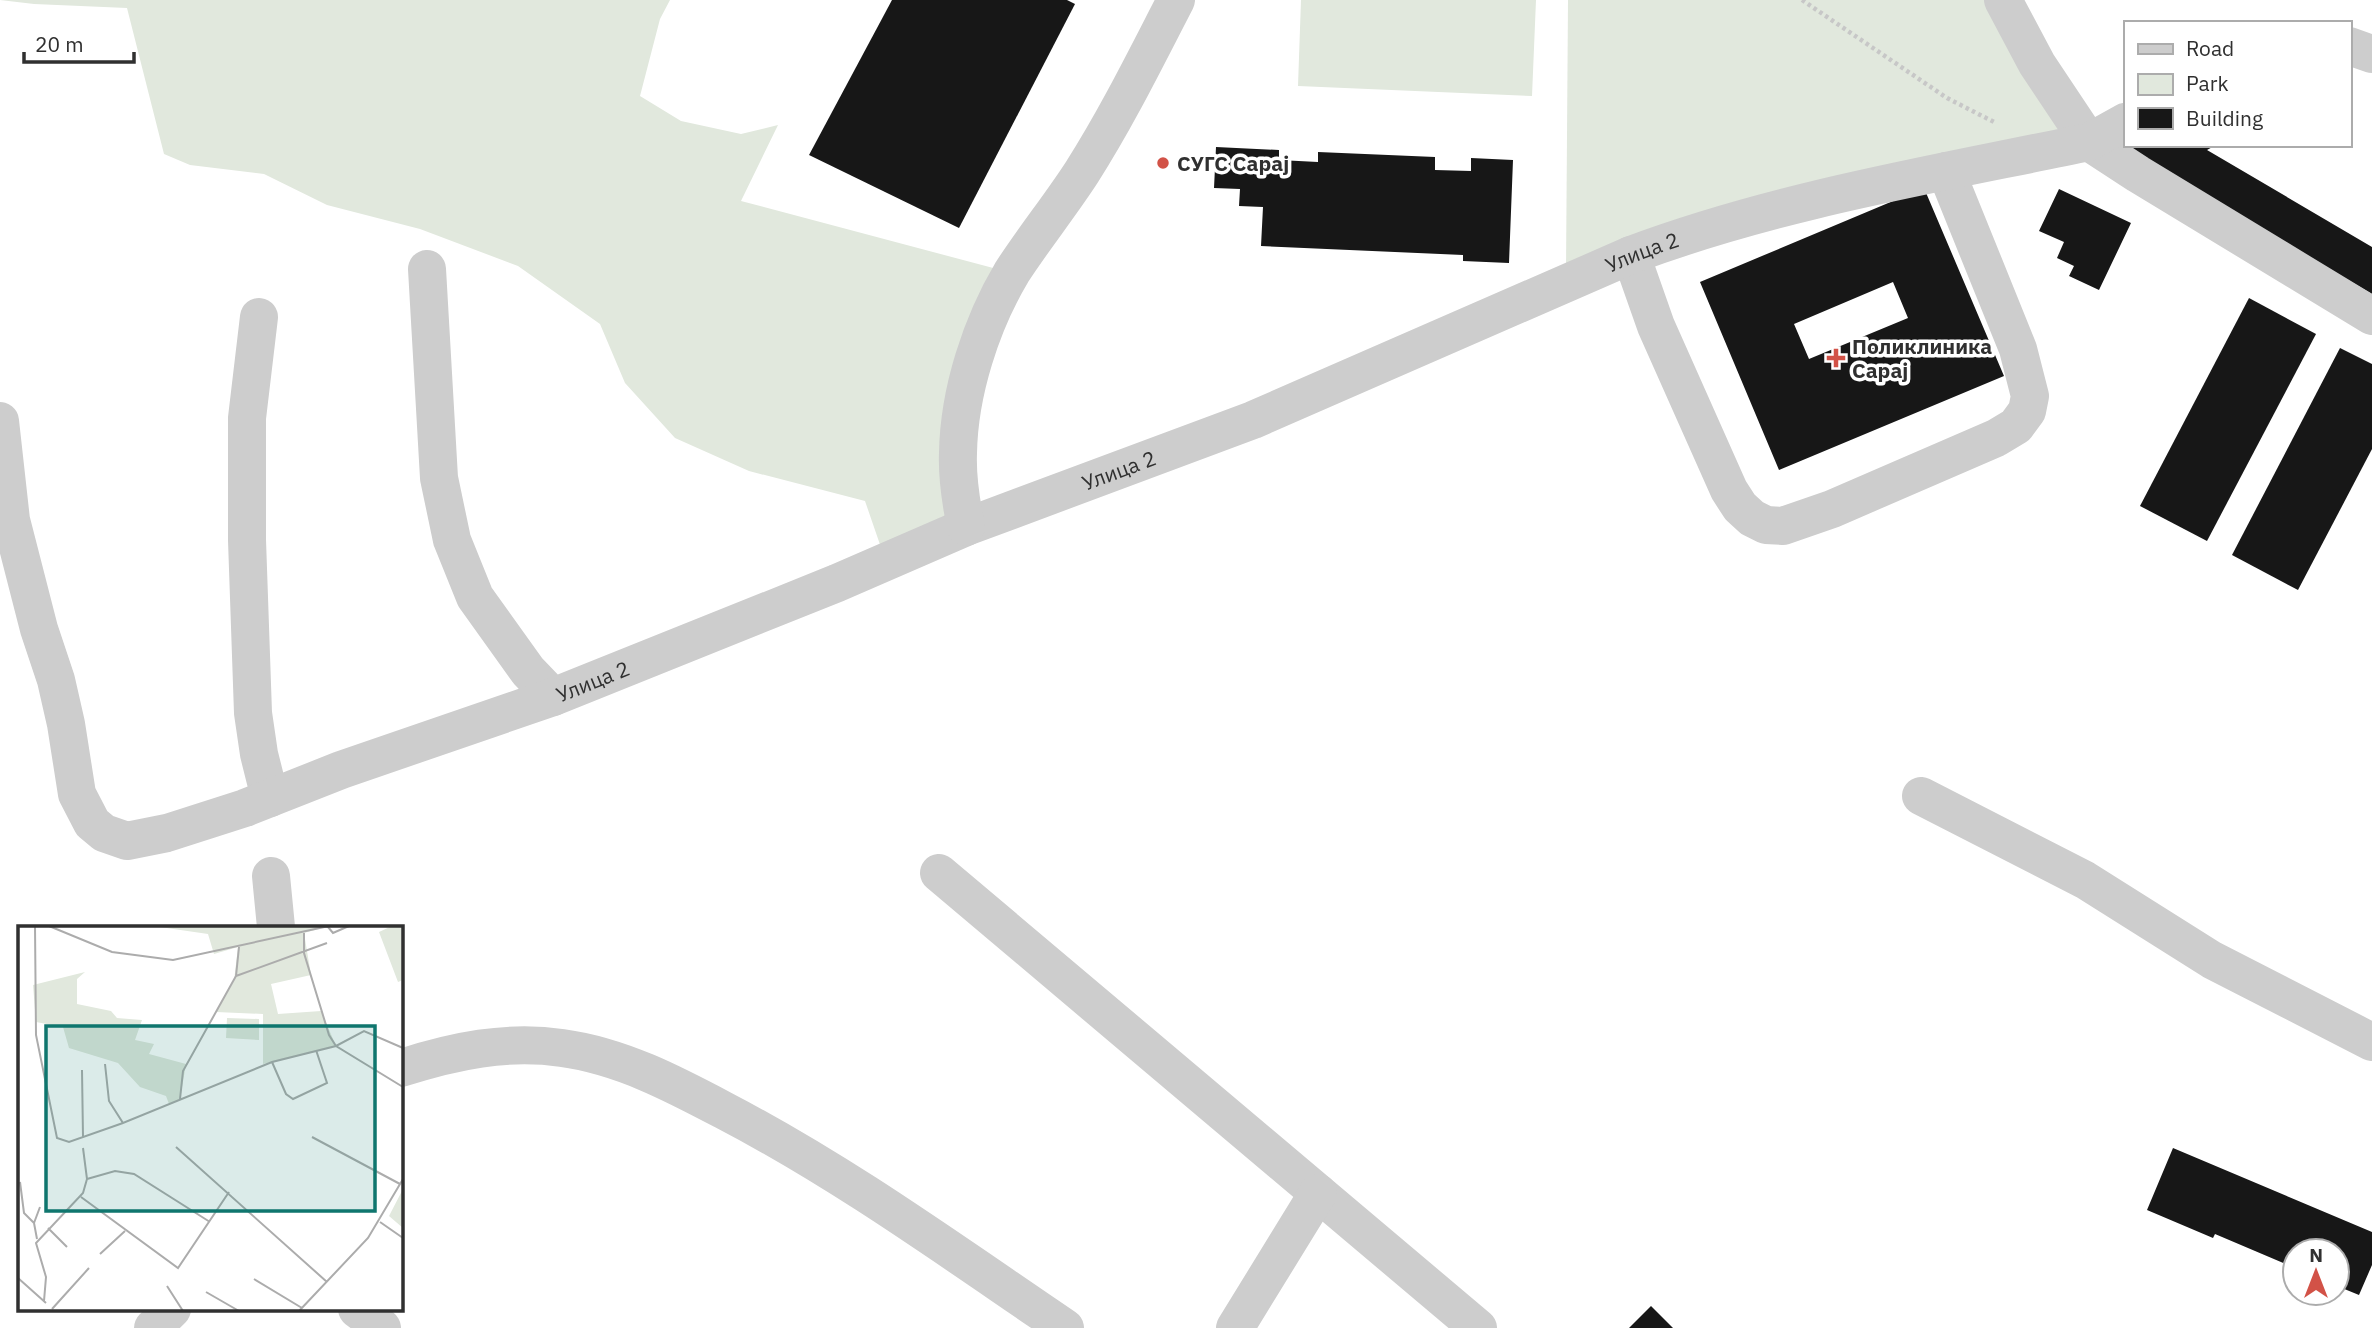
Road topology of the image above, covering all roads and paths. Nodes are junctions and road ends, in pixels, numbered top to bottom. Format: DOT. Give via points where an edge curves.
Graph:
graph roads {
  1 [pos="1176,0"];
  2 [pos="1802,0"];
  3 [pos="2003,0"];
  4 [pos="2351,47"];
  5 [pos="2372,54"];
  6 [pos="2124,123"];
  7 [pos="2089,142"];
  8 [pos="2048,150"];
  9 [pos="1946,172"];
  10 [pos="1631,255"];
  11 [pos="427,269"];
  12 [pos="2372,316"];
  13 [pos="260,317"];
  14 [pos="0,421"];
  15 [pos="966,527"];
  16 [pos="553,696"];
  17 [pos="1921,796"];
  18 [pos="270,798"];
  19 [pos="939,873"];
  20 [pos="271,876"];
  21 [pos="276,926"];
  22 [pos="2372,1042"];
  23 [pos="402,1068"];
  24 [pos="1318,1193"];
  25 [pos="171,1310"];
  26 [pos="357,1310"];
  27 [pos="153,1328"];
  28 [pos="382,1328"];
  29 [pos="1065,1328"];
  30 [pos="1235,1328"];
  31 [pos="1478,1328"];
  1 -- 15 [label="street" via="1095,150 1012,273 988,321 962,409 958,453"];
  2 -- 8 [label="path" via="1947,97"];
  3 -- 7 [label="street" via="2037,64"];
  4 -- 5 [label="street"];
  6 -- 7 [label="street, Улица 2"];
  7 -- 8 [label="street, Улица 2"];
  7 -- 12 [label="street"];
  8 -- 9 [label="street, Улица 2"];
  9 -- 10 [label="street, Улица 2" via="1683,236"];
  9 -- 10 [label="street" via="2018,349 2030,396 2027,411 2016,426 1996,438 1783,526 1752,518 1729,490 1656,326"];
  10 -- 15 [label="street, Улица 2" via="1253,420"];
  11 -- 16 [label="street, Улица 2" via="439,478 452,540 481,607 528,671"];
  13 -- 18 [label="street" via="247,418 247,526 253,713"];
  14 -- 18 [label="street" via="11,520 61,702 78,794 92,823 127,841 167,833"];
  15 -- 16 [label="street, Улица 2"];
  16 -- 18 [label="street"];
  17 -- 22 [label="street" via="2085,880 2211,960"];
  19 -- 24 [label="street"];
  20 -- 21 [label="street"];
  23 -- 29 [label="street" via="501,1045 563,1048 637,1067 781,1141"];
  24 -- 30 [label="street"];
  24 -- 31 [label="street"];
  25 -- 27 [label="street"];
  26 -- 28 [label="street"];
}
